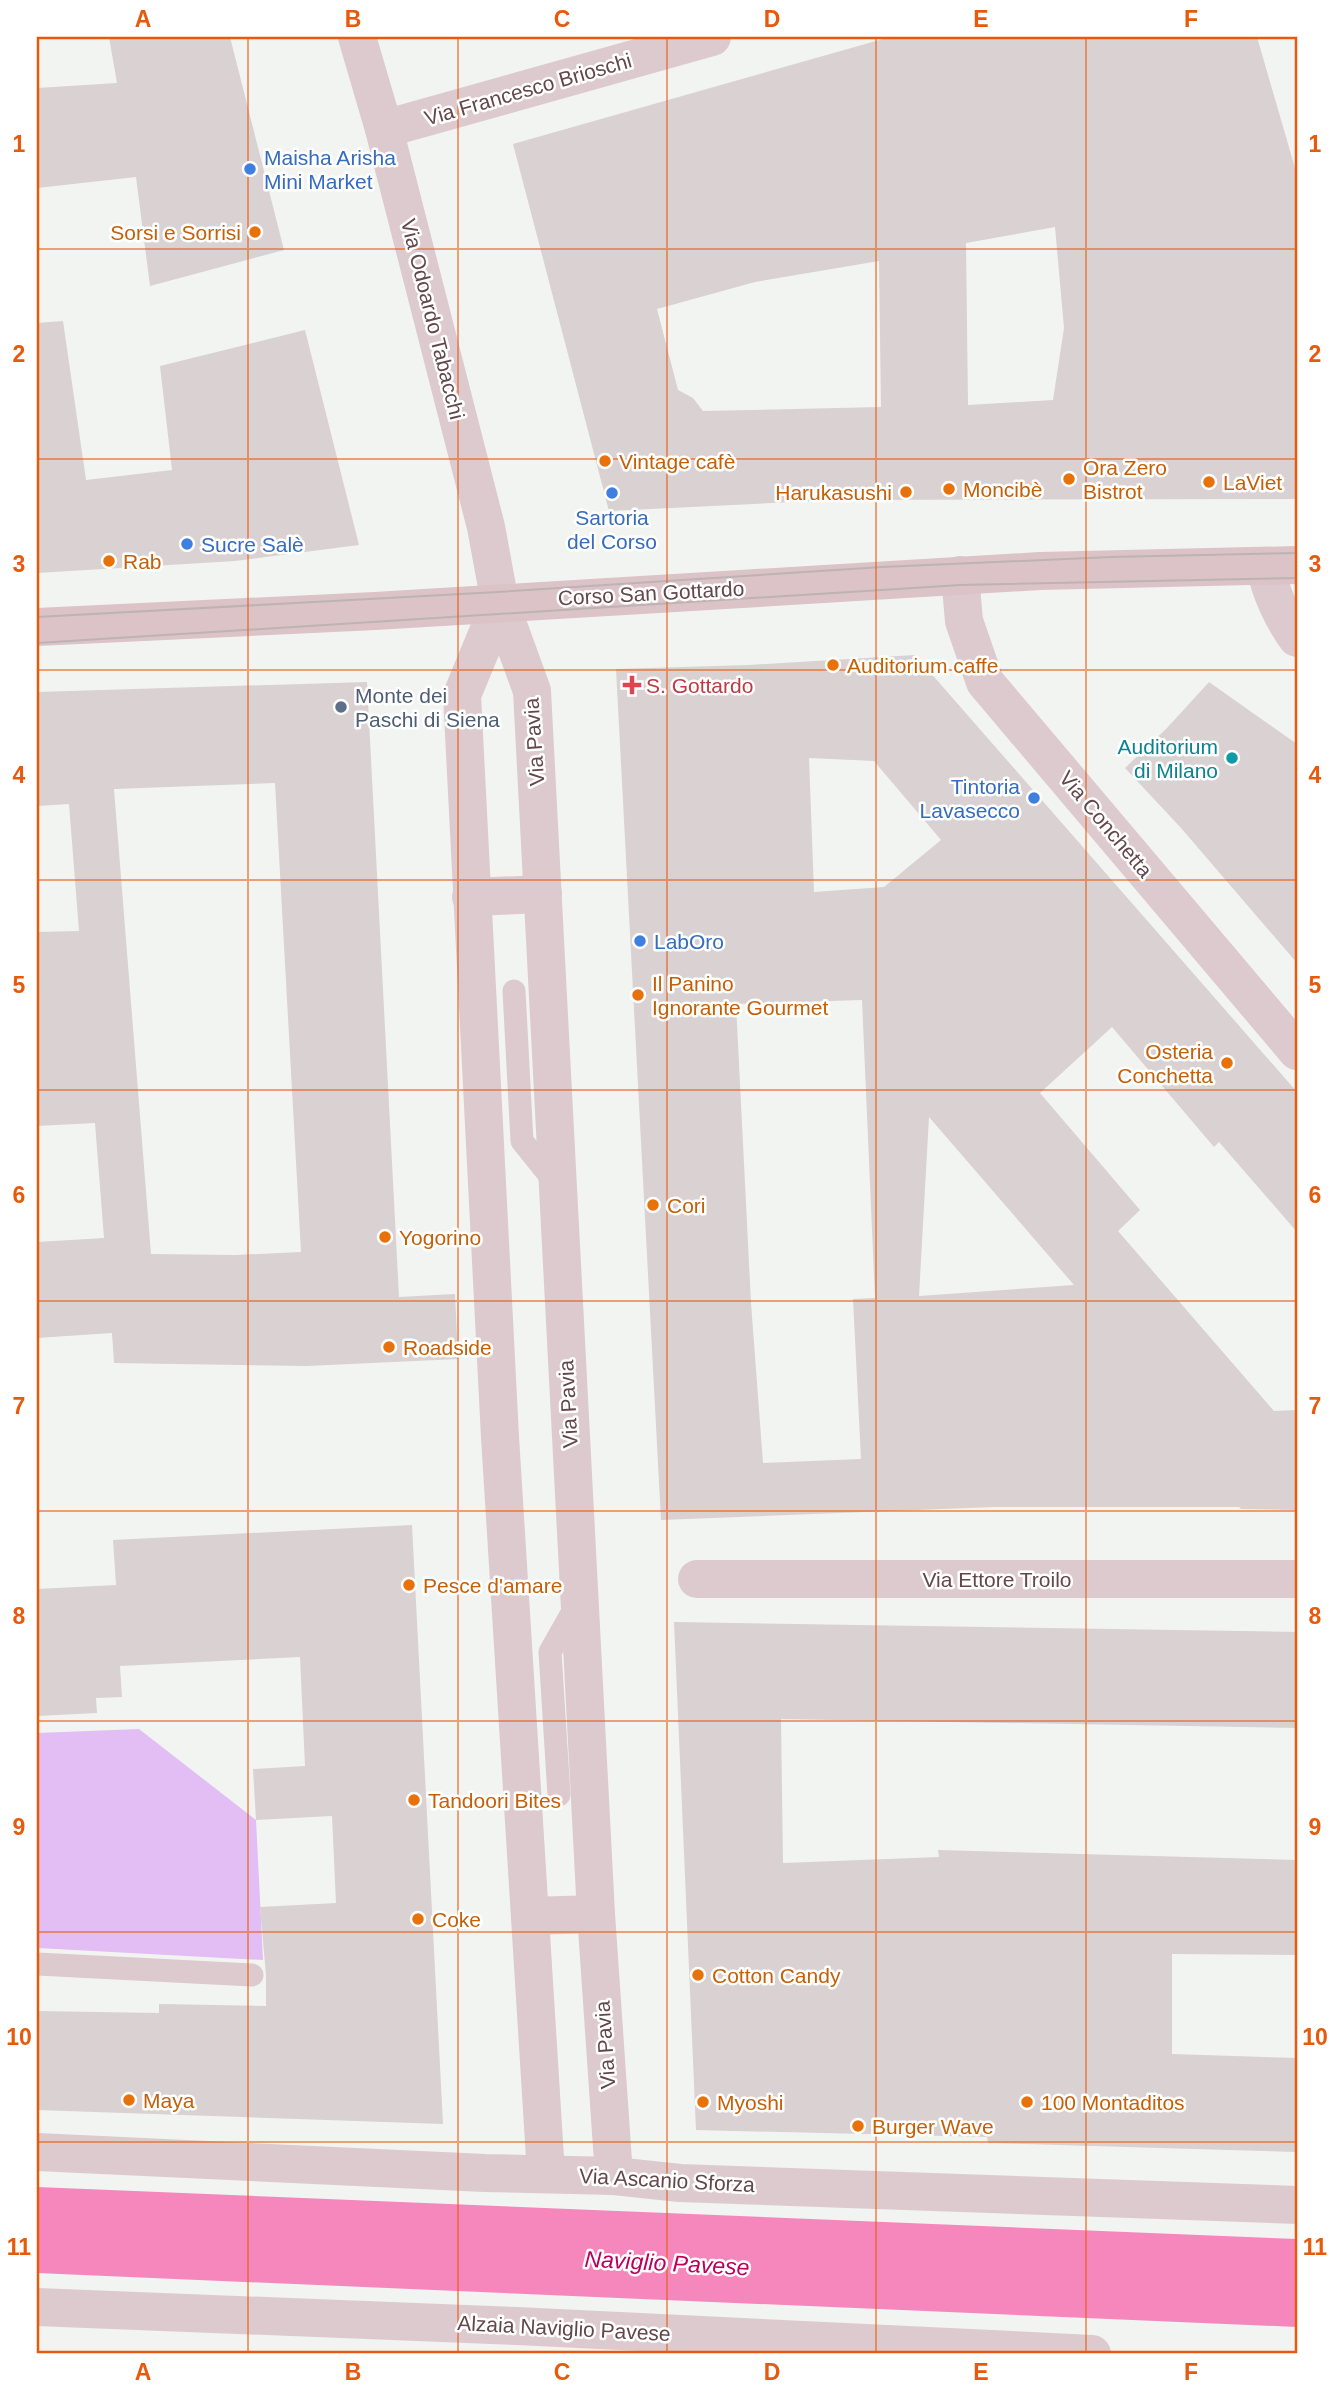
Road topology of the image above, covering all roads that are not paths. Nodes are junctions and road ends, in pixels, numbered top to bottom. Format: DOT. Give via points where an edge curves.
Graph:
graph roads {
  1 [pos="357,37"];
  2 [pos="712,37"];
  3 [pos="384,129"];
  4 [pos="1281,566"];
  5 [pos="960,575"];
  6 [pos="500,603"];
  7 [pos="37,627"];
  8 [pos="1297,638"];
  9 [pos="543,894"];
  10 [pos="471,897"];
  11 [pos="514,991"];
  12 [pos="1297,1051"];
  13 [pos="557,1185"];
  14 [pos="1297,1579"];
  15 [pos="697,1580"];
  16 [pos="579,1601"];
  17 [pos="559,1795"];
  18 [pos="596,1914"];
  19 [pos="530,1916"];
  20 [pos="37,1964"];
  21 [pos="252,1975"];
  22 [pos="37,2152"];
  23 [pos="546,2174"];
  24 [pos="614,2176"];
  25 [pos="1297,2204"];
  26 [pos="37,2307"];
  27 [pos="518,2340"];
  28 [pos="662,2343"];
  29 [pos="1091,2354"];
  1 -- 3 [label="street, Via Odoardo Tabacchi"];
  2 -- 3 [label="street, Via Francesco Brioschi"];
  3 -- 6 [label="street, Via Odoardo Tabacchi" via="486,527"];
  4 -- 5 [label="street, Corso San Gottardo"];
  4 -- 8 [label="street" via="1268,578"];
  5 -- 6 [label="street, Corso San Gottardo"];
  5 -- 12 [label="street, Via Conchetta" via="964,621 985,682"];
  6 -- 7 [label="street, Corso San Gottardo"];
  6 -- 9 [label="street, Via Pavia" via="532,691"];
  6 -- 10 [label="street" via="462,695"];
  9 -- 10 [label="street"];
  9 -- 13 [label="street, Via Pavia"];
  10 -- 19 [label="street"];
  11 -- 13 [label="lane" via="523,1141"];
  13 -- 16 [label="street, Via Pavia"];
  14 -- 15 [label="street, Via Ettore Troilo"];
  16 -- 17 [label="lane" via="550,1652"];
  16 -- 18 [label="street, Via Pavia"];
  18 -- 19 [label="street"];
  18 -- 24 [label="street, Via Pavia"];
  19 -- 23 [label="street"];
  20 -- 21 [label="lane"];
  22 -- 23 [label="street, Via Ascanio Sforza"];
  23 -- 24 [label="street, Via Ascanio Sforza"];
  24 -- 25 [label="street, Via Ascanio Sforza" via="680,2183"];
  26 -- 27 [label="street, Alzaia Naviglio Pavese"];
  27 -- 28 [label="street, Alzaia Naviglio Pavese"];
  28 -- 29 [label="street, Alzaia Naviglio Pavese"];
}
